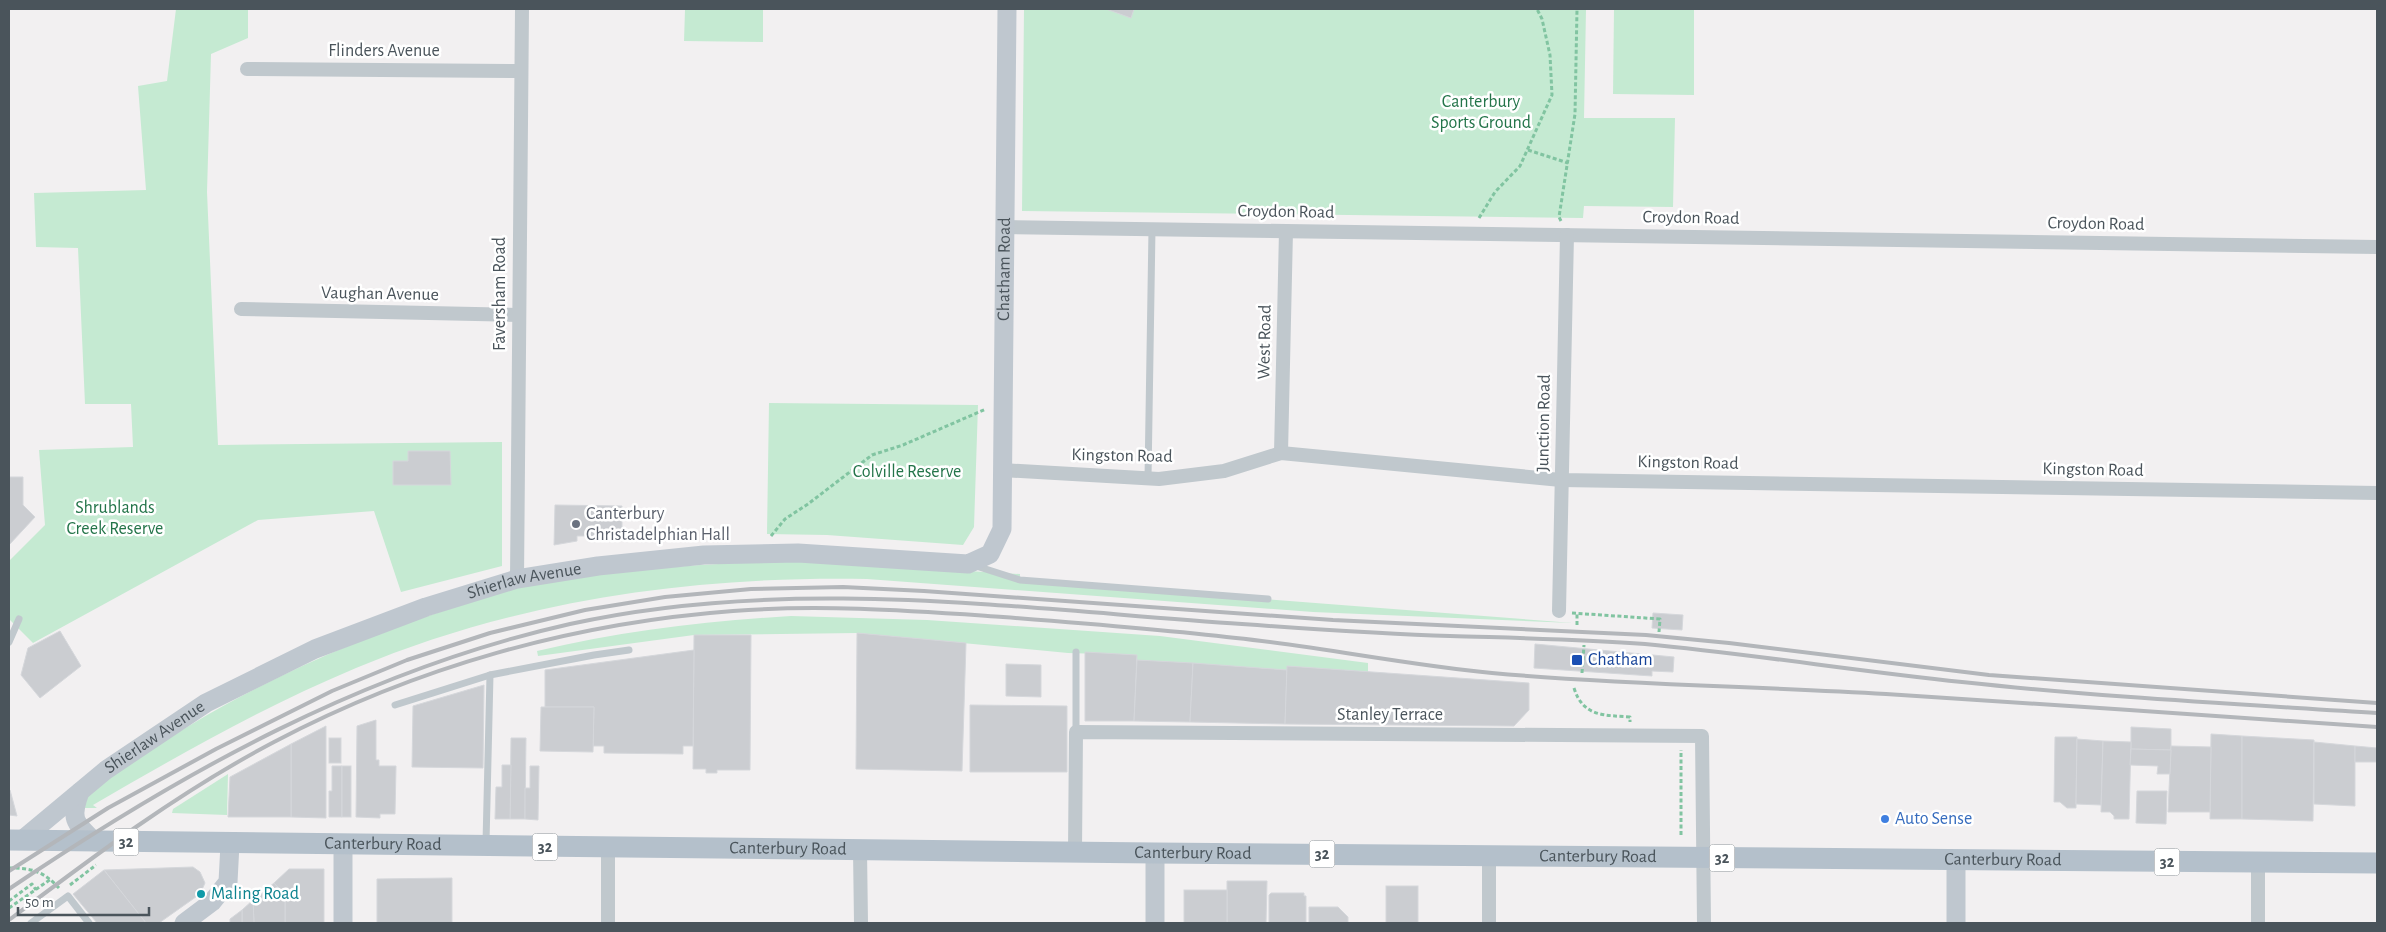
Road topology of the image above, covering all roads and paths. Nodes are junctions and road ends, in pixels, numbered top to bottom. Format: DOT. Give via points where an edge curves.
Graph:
graph roads {
  1 [pos="522,9"];
  2 [pos="1007,9"];
  3 [pos="1537,9"];
  4 [pos="1577,9"];
  5 [pos="246,69"];
  6 [pos="521,71"];
  7 [pos="1528,150"];
  8 [pos="1568,162"];
  9 [pos="1004,227"];
  10 [pos="1152,229"];
  11 [pos="1286,231"];
  12 [pos="1469,234"];
  13 [pos="1567,235"];
  14 [pos="2377,247"];
  15 [pos="241,309"];
  16 [pos="519,315"];
  17 [pos="1003,401"];
  18 [pos="1281,453"];
  19 [pos="1002,470"];
  20 [pos="1148,478"];
  21 [pos="1561,480"];
  22 [pos="2377,494"];
  23 [pos="1002,528"];
  24 [pos="756,554"];
  25 [pos="968,564"];
  26 [pos="516,579"];
  27 [pos="1268,599"];
  28 [pos="1559,611"];
  29 [pos="19,619"];
  30 [pos="1576,625"];
  31 [pos="1659,632"];
  32 [pos="9,642"];
  33 [pos="1584,645"];
  34 [pos="629,650"];
  35 [pos="1076,652"];
  36 [pos="1582,673"];
  37 [pos="490,675"];
  38 [pos="1574,688"];
  39 [pos="395,705"];
  40 [pos="1630,717"];
  41 [pos="1076,732"];
  42 [pos="1681,736"];
  43 [pos="80,792"];
  44 [pos="1681,835"];
  45 [pos="15,840"];
  46 [pos="95,842"];
  47 [pos="230,844"];
  48 [pos="343,845"];
  49 [pos="486,846"];
  50 [pos="608,848"];
  51 [pos="860,850"];
  52 [pos="1075,852"];
  53 [pos="1155,853"];
  54 [pos="1489,856"];
  55 [pos="1703,858"];
  56 [pos="1956,860"];
  57 [pos="2258,862"];
  58 [pos="2377,863"];
  59 [pos="96,865"];
  60 [pos="9,868"];
  61 [pos="51,879"];
  62 [pos="36,890"];
  63 [pos="65,894"];
  64 [pos="9,901"];
  65 [pos="9,908"];
  66 [pos="31,923"];
  67 [pos="89,923"];
  68 [pos="184,923"];
  69 [pos="343,923"];
  70 [pos="608,923"];
  71 [pos="860,923"];
  72 [pos="1155,923"];
  73 [pos="1489,923"];
  74 [pos="1704,923"];
  75 [pos="1956,923"];
  76 [pos="2258,923"];
  1 -- 6 [label="street, Faversham Road"];
  2 -- 9 [label="street, Chatham Road"];
  3 -- 7 [label="path" via="1550,54 1552,95"];
  4 -- 8 [label="path" via="1575,114"];
  5 -- 6 [label="street, Flinders Avenue"];
  6 -- 16 [label="street, Faversham Road"];
  7 -- 8 [label="path"];
  7 -- 12 [label="path" via="1520,166 1495,192"];
  8 -- 13 [label="path" via="1559,217"];
  9 -- 10 [label="street, Croydon Road"];
  9 -- 17 [label="street, Chatham Road"];
  10 -- 11 [label="street, Croydon Road"];
  10 -- 20 [label="lane"];
  11 -- 12 [label="street, Croydon Road"];
  11 -- 18 [label="street, West Road"];
  12 -- 13 [label="street, Croydon Road"];
  13 -- 14 [label="street, Croydon Road"];
  13 -- 21 [label="street, Junction Road"];
  15 -- 16 [label="street, Vaughan Avenue"];
  16 -- 26 [label="street, Faversham Road"];
  17 -- 19 [label="street, Chatham Road"];
  17 -- 24 [label="path" via="903,445 872,455 785,519"];
  18 -- 20 [label="street, Kingston Road" via="1224,470"];
  18 -- 21 [label="street, Kingston Road"];
  19 -- 20 [label="street, Kingston Road"];
  19 -- 23 [label="street, Chatham Road"];
  21 -- 22 [label="street, Kingston Road"];
  21 -- 28 [label="street, Junction Road"];
  23 -- 25 [label="street, Shierlaw Avenue" via="990,554"];
  24 -- 25 [label="street, Shierlaw Avenue" via="798,553"];
  24 -- 26 [label="street, Shierlaw Avenue" via="704,555 598,566"];
  25 -- 27 [label="lane" via="1020,580"];
  26 -- 43 [label="street, Shierlaw Avenue" via="426,607 315,648 206,703 106,770"];
  29 -- 32 [label="lane"];
  30 -- 31 [label="path" via="1577,613 1652,618 1660,619"];
  33 -- 36 [label="path"];
  34 -- 37 [label="lane"];
  35 -- 41 [label="lane"];
  37 -- 39 [label="lane"];
  37 -- 49 [label="lane"];
  38 -- 40 [label="path" via="1577,699 1592,712"];
  41 -- 42 [label="street, Stanley Terrace"];
  41 -- 52 [label="street"];
  42 -- 44 [label="path"];
  42 -- 55 [label="street, Stanley Terrace" via="1702,736"];
  43 -- 45 [label="street, Shierlaw Avenue"];
  43 -- 46 [label="street" via="73,810 75,819"];
  45 -- 46 [label="main road, Canterbury Road / 32"];
  46 -- 47 [label="main road, Canterbury Road / 32"];
  47 -- 48 [label="main road, Canterbury Road / 32"];
  47 -- 68 [label="street" via="228,882 212,902"];
  48 -- 49 [label="main road, Canterbury Road / 32"];
  48 -- 69 [label="street"];
  49 -- 50 [label="main road, Canterbury Road / 32"];
  50 -- 51 [label="main road, Canterbury Road / 32"];
  50 -- 70 [label="street"];
  51 -- 52 [label="main road, Canterbury Road / 32"];
  51 -- 71 [label="street"];
  52 -- 53 [label="main road, Canterbury Road / 32"];
  53 -- 54 [label="main road, Canterbury Road / 32"];
  53 -- 72 [label="street"];
  54 -- 55 [label="main road, Canterbury Road / 32"];
  54 -- 73 [label="street"];
  55 -- 56 [label="main road, Canterbury Road / 32"];
  55 -- 74 [label="street"];
  56 -- 57 [label="main road, Canterbury Road / 32"];
  56 -- 75 [label="street"];
  57 -- 58 [label="main road, Canterbury Road / 32"];
  57 -- 76 [label="street"];
  59 -- 63 [label="path"];
  60 -- 61 [label="path" via="26,868"];
  61 -- 62 [label="path"];
  61 -- 63 [label="path"];
  62 -- 64 [label="path" via="32,884"];
  62 -- 65 [label="path"];
  63 -- 66 [label="lane"];
  63 -- 67 [label="lane"];
}
